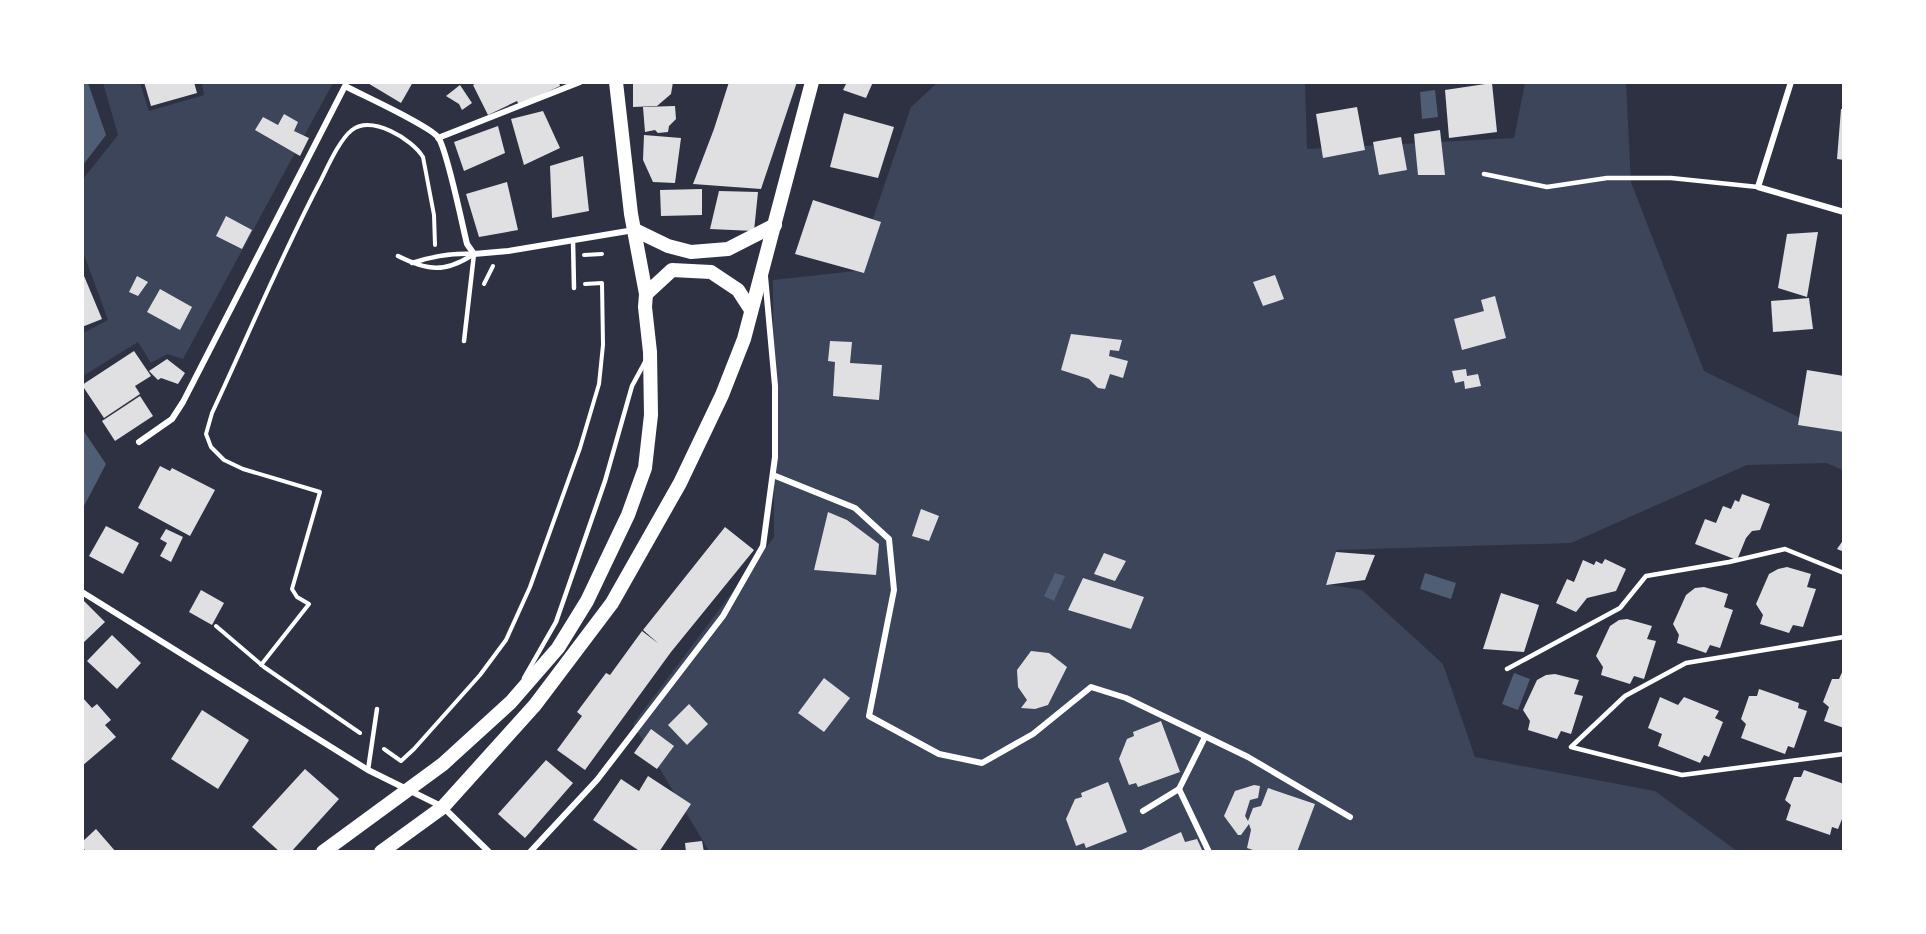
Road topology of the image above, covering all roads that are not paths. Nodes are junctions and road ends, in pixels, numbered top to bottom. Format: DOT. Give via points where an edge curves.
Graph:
graph roads {
  1 [pos="580,82"];
  2 [pos="616,82"];
  3 [pos="812,82"];
  4 [pos="1791,82"];
  5 [pos="438,138"];
  6 [pos="1484,174"];
  7 [pos="1758,187"];
  8 [pos="1844,212"];
  9 [pos="775,225"];
  10 [pos="635,230"];
  11 [pos="573,240"];
  12 [pos="474,254"];
  13 [pos="398,256"];
  14 [pos="411,263"];
  15 [pos="764,266"];
  16 [pos="574,288"];
  17 [pos="646,294"];
  18 [pos="751,310"];
  19 [pos="464,341"];
  20 [pos="651,352"];
  21 [pos="139,442"];
  22 [pos="773,475"];
  23 [pos="1844,573"];
  24 [pos="82,592"];
  25 [pos="1844,637"];
  26 [pos="1507,669"];
  27 [pos="511,702"];
  28 [pos="377,709"];
  29 [pos="1205,736"];
  30 [pos="1844,754"];
  31 [pos="368,770"];
  32 [pos="1179,789"];
  33 [pos="410,790"];
  34 [pos="443,807"];
  35 [pos="1143,811"];
  36 [pos="1350,817"];
  37 [pos="323,852"];
  38 [pos="381,852"];
  39 [pos="489,852"];
  40 [pos="530,852"];
  41 [pos="1209,852"];
  1 -- 5 [label="street"];
  2 -- 10 [label="main road"];
  3 -- 9 [label="main road"];
  4 -- 7 [label="street"];
  5 -- 12 [label="street" via="466,244"];
  5 -- 21 [label="street" via="345,86 183,402 172,419"];
  6 -- 7 [label="lane" via="1547,187 1607,178 1671,178"];
  7 -- 8 [label="street"];
  9 -- 10 [label="main road" via="728,249 691,252"];
  9 -- 15 [label="main road"];
  10 -- 11 [label="street"];
  10 -- 17 [label="main road"];
  11 -- 12 [label="street"];
  11 -- 16 [label="lane"];
  12 -- 14 [label="lane" via="456,253"];
  12 -- 14 [label="lane" via="459,264 427,269"];
  12 -- 19 [label="lane"];
  13 -- 14 [label="lane"];
  15 -- 18 [label="main road"];
  15 -- 22 [label="street" via="775,386"];
  17 -- 18 [label="main road" via="672,270 711,272 738,290"];
  17 -- 20 [label="main road"];
  18 -- 34 [label="main road" via="722,395 692,459 612,603 535,705"];
  20 -- 27 [label="lane" via="633,387 556,622"];
  20 -- 27 [label="main road" via="651,415 645,468 628,515 587,601 558,648"];
  22 -- 29 [label="street" via="855,507 888,539 894,590 869,716 939,754 982,763 1033,734 1091,687 1126,698"];
  22 -- 40 [label="street" via="763,546 723,616 597,780"];
  23 -- 26 [label="lane" via="1785,549 1646,576 1620,608"];
  24 -- 31 [label="street"];
  25 -- 30 [label="lane" via="1686,663 1625,696 1571,747 1682,774"];
  27 -- 33 [label="main road"];
  28 -- 31 [label="lane"];
  29 -- 32 [label="street"];
  29 -- 36 [label="street"];
  31 -- 33 [label="street"];
  32 -- 35 [label="street"];
  32 -- 41 [label="street"];
  33 -- 34 [label="street"];
  33 -- 37 [label="main road"];
  34 -- 38 [label="main road"];
  34 -- 39 [label="street"];
}
